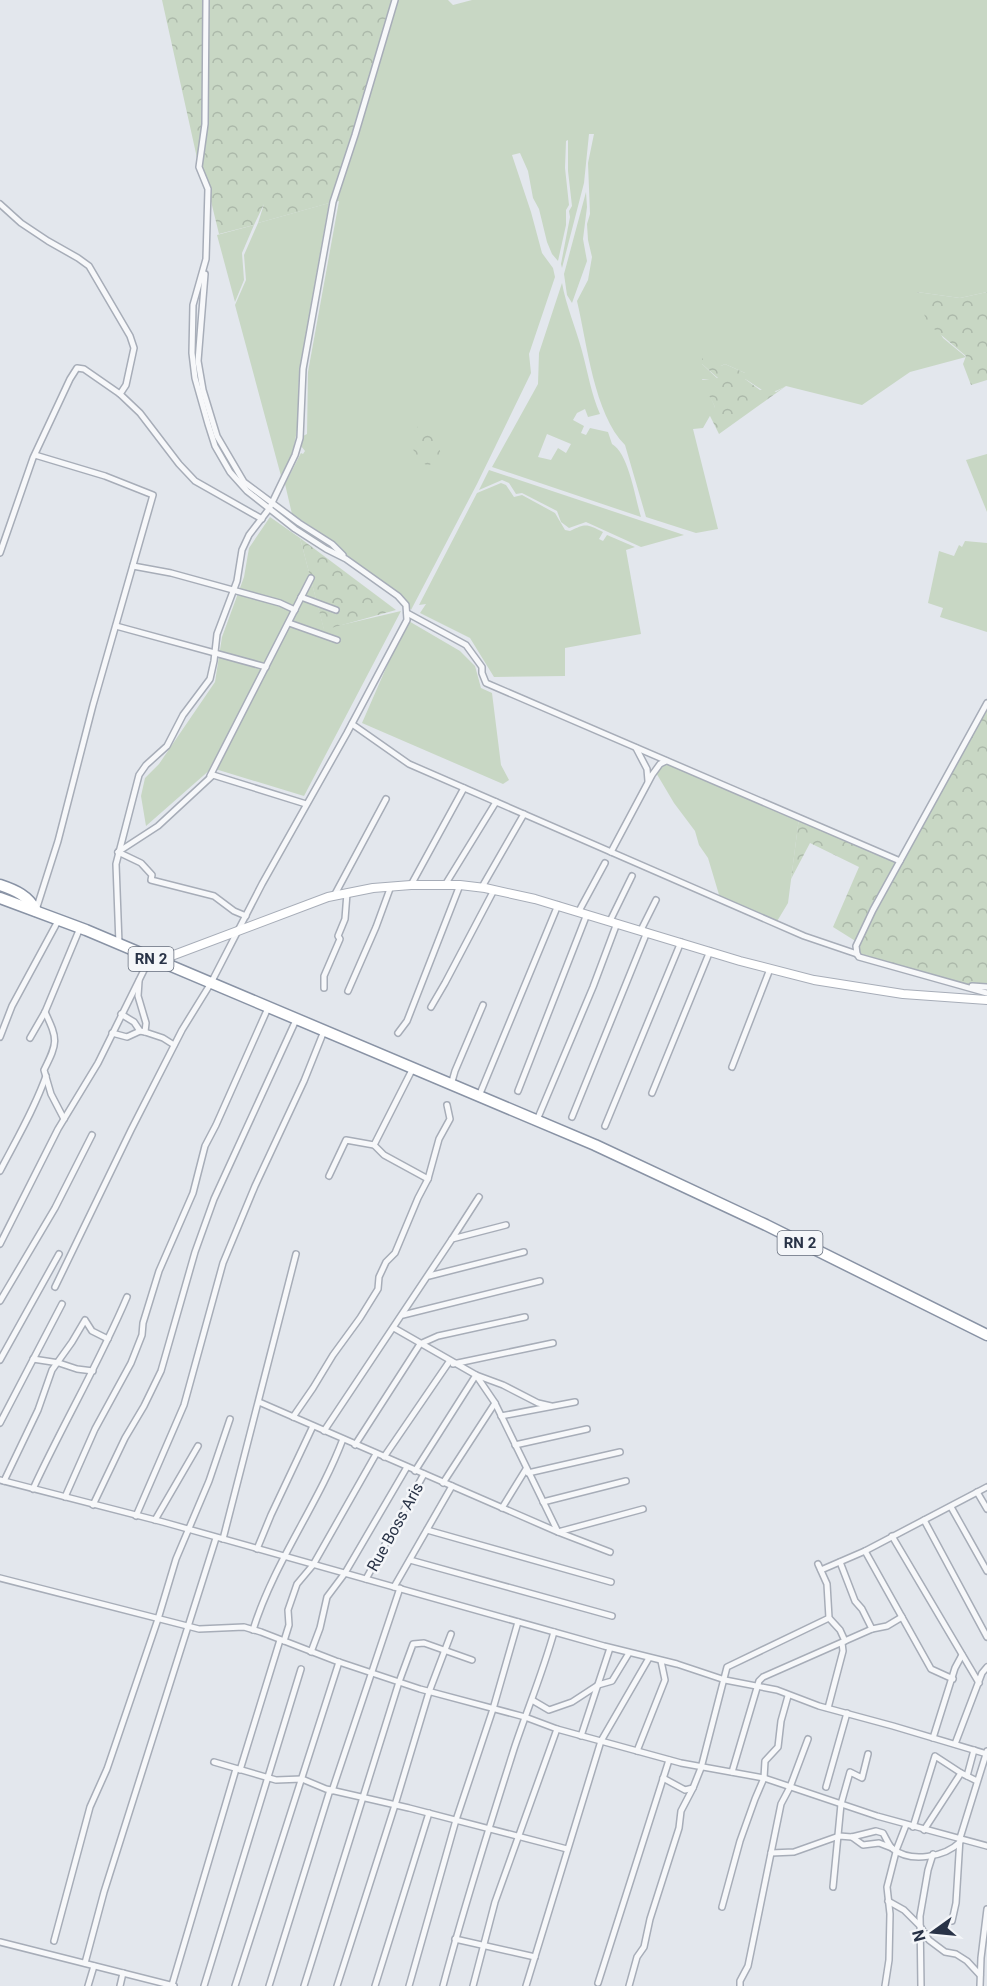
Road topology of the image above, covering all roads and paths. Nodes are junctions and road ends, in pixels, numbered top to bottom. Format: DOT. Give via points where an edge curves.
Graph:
graph roads {
  1 [pos="206,0"];
  2 [pos="394,0"];
  3 [pos="0,204"];
  4 [pos="120,394"];
  5 [pos="35,455"];
  6 [pos="270,506"];
  7 [pos="262,519"];
  8 [pos="0,553"];
  9 [pos="133,566"];
  10 [pos="310,578"];
  11 [pos="233,592"];
  12 [pos="301,597"];
  13 [pos="336,609"];
  14 [pos="295,610"];
  15 [pos="407,613"];
  16 [pos="289,622"];
  17 [pos="116,626"];
  18 [pos="337,640"];
  19 [pos="215,652"];
  20 [pos="266,667"];
  21 [pos="987,703"];
  22 [pos="352,724"];
  23 [pos="635,747"];
  24 [pos="666,761"];
  25 [pos="210,776"];
  26 [pos="648,783"];
  27 [pos="464,788"];
  28 [pos="386,799"];
  29 [pos="496,802"];
  30 [pos="306,804"];
  31 [pos="524,814"];
  32 [pos="118,852"];
  33 [pos="611,852"];
  34 [pos="900,861"];
  35 [pos="605,863"];
  36 [pos="632,876"];
  37 [pos="0,885"];
  38 [pos="411,885"];
  39 [pos="445,885"];
  40 [pos="460,885"];
  41 [pos="391,886"];
  42 [pos="482,887"];
  43 [pos="494,890"];
  44 [pos="347,893"];
  45 [pos="334,896"];
  46 [pos="0,898"];
  47 [pos="656,900"];
  48 [pos="558,905"];
  49 [pos="36,911"];
  50 [pos="579,911"];
  51 [pos="587,914"];
  52 [pos="246,916"];
  53 [pos="58,920"];
  54 [pos="614,922"];
  55 [pos="80,928"];
  56 [pos="239,929"];
  57 [pos="644,931"];
  58 [pos="681,941"];
  59 [pos="119,945"];
  60 [pos="710,951"];
  61 [pos="857,954"];
  62 [pos="153,960"];
  63 [pos="770,969"];
  64 [pos="139,980"];
  65 [pos="211,983"];
  66 [pos="961,986"];
  67 [pos="987,987"];
  68 [pos="324,988"];
  69 [pos="348,992"];
  70 [pos="987,993"];
  71 [pos="987,1000"];
  72 [pos="483,1005"];
  73 [pos="431,1007"];
  74 [pos="268,1008"];
  75 [pos="45,1012"];
  76 [pos="121,1014"];
  77 [pos="296,1020"];
  78 [pos="324,1031"];
  79 [pos="142,1032"];
  80 [pos="112,1033"];
  81 [pos="398,1033"];
  82 [pos="0,1037"];
  83 [pos="30,1038"];
  84 [pos="174,1045"];
  85 [pos="732,1067"];
  86 [pos="413,1068"];
  87 [pos="46,1076"];
  88 [pos="451,1085"];
  89 [pos="518,1091"];
  90 [pos="652,1093"];
  91 [pos="479,1096"];
  92 [pos="447,1105"];
  93 [pos="572,1117"];
  94 [pos="64,1119"];
  95 [pos="537,1120"];
  96 [pos="605,1126"];
  97 [pos="92,1135"];
  98 [pos="374,1145"];
  99 [pos="0,1171"];
  100 [pos="329,1176"];
  101 [pos="428,1179"];
  102 [pos="479,1197"];
  103 [pos="506,1225"];
  104 [pos="452,1239"];
  105 [pos="0,1244"];
  106 [pos="524,1252"];
  107 [pos="59,1254"];
  108 [pos="296,1254"];
  109 [pos="429,1275"];
  110 [pos="540,1281"];
  111 [pos="56,1287"];
  112 [pos="127,1298"];
  113 [pos="0,1301"];
  114 [pos="62,1304"];
  115 [pos="403,1315"];
  116 [pos="525,1317"];
  117 [pos="394,1328"];
  118 [pos="987,1335"];
  119 [pos="108,1339"];
  120 [pos="553,1343"];
  121 [pos="420,1344"];
  122 [pos="33,1359"];
  123 [pos="0,1360"];
  124 [pos="56,1362"];
  125 [pos="451,1363"];
  126 [pos="93,1371"];
  127 [pos="476,1375"];
  128 [pos="259,1402"];
  129 [pos="575,1402"];
  130 [pos="495,1403"];
  131 [pos="551,1406"];
  132 [pos="501,1416"];
  133 [pos="293,1417"];
  134 [pos="230,1419"];
  135 [pos="0,1423"];
  136 [pos="313,1426"];
  137 [pos="587,1428"];
  138 [pos="324,1431"];
  139 [pos="343,1439"];
  140 [pos="355,1444"];
  141 [pos="515,1445"];
  142 [pos="198,1446"];
  143 [pos="620,1452"];
  144 [pos="376,1454"];
  145 [pos="384,1457"];
  146 [pos="407,1467"];
  147 [pos="415,1471"];
  148 [pos="527,1471"];
  149 [pos="424,1474"];
  150 [pos="2,1480"];
  151 [pos="626,1481"];
  152 [pos="443,1483"];
  153 [pos="452,1486"];
  154 [pos="987,1487"];
  155 [pos="33,1489"];
  156 [pos="977,1492"];
  157 [pos="65,1497"];
  158 [pos="543,1502"];
  159 [pos="93,1504"];
  160 [pos="951,1507"];
  161 [pos="502,1508"];
  162 [pos="644,1509"];
  163 [pos="987,1509"];
  164 [pos="136,1516"];
  165 [pos="155,1520"];
  166 [pos="924,1520"];
  167 [pos="189,1530"];
  168 [pos="427,1530"];
  169 [pos="558,1532"];
  170 [pos="892,1536"];
  171 [pos="220,1539"];
  172 [pos="257,1549"];
  173 [pos="865,1551"];
  174 [pos="610,1552"];
  175 [pos="284,1557"];
  176 [pos="410,1560"];
  177 [pos="840,1562"];
  178 [pos="313,1564"];
  179 [pos="818,1564"];
  180 [pos="821,1570"];
  181 [pos="987,1571"];
  182 [pos="345,1573"];
  183 [pos="0,1578"];
  184 [pos="366,1579"];
  185 [pos="611,1582"];
  186 [pos="397,1588"];
  187 [pos="612,1616"];
  188 [pos="902,1617"];
  189 [pos="829,1618"];
  190 [pos="158,1619"];
  191 [pos="518,1622"];
  192 [pos="189,1627"];
  193 [pos="872,1629"];
  194 [pos="254,1630"];
  195 [pos="554,1632"];
  196 [pos="451,1634"];
  197 [pos="987,1637"];
  198 [pos="282,1640"];
  199 [pos="844,1642"];
  200 [pos="610,1648"];
  201 [pos="445,1650"];
  202 [pos="311,1652"];
  203 [pos="629,1653"];
  204 [pos="962,1655"];
  205 [pos="649,1658"];
  206 [pos="472,1660"];
  207 [pos="661,1660"];
  208 [pos="339,1662"];
  209 [pos="987,1667"];
  210 [pos="301,1669"];
  211 [pos="370,1673"];
  212 [pos="953,1679"];
  213 [pos="725,1680"];
  214 [pos="399,1682"];
  215 [pos="979,1683"];
  216 [pos="598,1685"];
  217 [pos="757,1687"];
  218 [pos="429,1692"];
  219 [pos="788,1696"];
  220 [pos="532,1700"];
  221 [pos="828,1708"];
  222 [pos="493,1709"];
  223 [pos="847,1713"];
  224 [pos="525,1717"];
  225 [pos="557,1729"];
  226 [pos="581,1736"];
  227 [pos="933,1738"];
  228 [pos="808,1739"];
  229 [pos="601,1741"];
  230 [pos="955,1744"];
  231 [pos="974,1750"];
  232 [pos="637,1751"];
  233 [pos="987,1753"];
  234 [pos="868,1754"];
  235 [pos="669,1760"];
  236 [pos="214,1762"];
  237 [pos="985,1767"];
  238 [pos="701,1768"];
  239 [pos="238,1769"];
  240 [pos="732,1772"];
  241 [pos="964,1774"];
  242 [pos="268,1778"];
  243 [pos="663,1778"];
  244 [pos="764,1778"];
  245 [pos="302,1779"];
  246 [pos="977,1781"];
  247 [pos="790,1787"];
  248 [pos="826,1787"];
  249 [pos="693,1788"];
  250 [pos="331,1790"];
  251 [pos="362,1797"];
  252 [pos="841,1804"];
  253 [pos="395,1805"];
  254 [pos="429,1813"];
  255 [pos="456,1820"];
  256 [pos="906,1825"];
  257 [pos="913,1827"];
  258 [pos="488,1829"];
  259 [pos="924,1830"];
  260 [pos="839,1836"];
  261 [pos="852,1837"];
  262 [pos="519,1838"];
  263 [pos="960,1840"];
  264 [pos="987,1846"];
  265 [pos="567,1849"];
  266 [pos="895,1850"];
  267 [pos="771,1853"];
  268 [pos="933,1854"];
  269 [pos="833,1887"];
  270 [pos="888,1901"];
  271 [pos="722,1907"];
  272 [pos="987,1909"];
  273 [pos="952,1922"];
  274 [pos="920,1926"];
  275 [pos="455,1939"];
  276 [pos="54,1941"];
  277 [pos="0,1942"];
  278 [pos="483,1946"];
  279 [pos="535,1957"];
  280 [pos="85,1963"];
  281 [pos="94,1965"];
  282 [pos="123,1973"];
  283 [pos="980,1975"];
  284 [pos="152,1983"];
  285 [pos="598,1983"];
  286 [pos="88,1986"];
  287 [pos="120,1986"];
  288 [pos="174,1986"];
  289 [pos="204,1986"];
  290 [pos="235,1986"];
  291 [pos="269,1986"];
  292 [pos="304,1986"];
  293 [pos="337,1986"];
  294 [pos="375,1986"];
  295 [pos="409,1986"];
  296 [pos="443,1986"];
  297 [pos="472,1986"];
  298 [pos="526,1986"];
  299 [pos="629,1986"];
  300 [pos="740,1986"];
  301 [pos="885,1986"];
  302 [pos="921,1986"];
  303 [pos="980,1986"];
  1 -- 6 [label="street" via="205,124 199,167 208,189 206,259 193,305 195,378 215,446 247,491"];
  2 -- 6 [label="street" via="333,202 303,369 300,438"];
  3 -- 4 [label="street" via="89,266 134,348 126,385"];
  4 -- 5 [label="street" via="77,368"];
  4 -- 7 [label="street" via="195,481"];
  5 -- 8 [label="street"];
  5 -- 9 [label="street" via="153,495"];
  6 -- 7 [label="street"];
  6 -- 15 [label="street" via="295,529 398,596"];
  7 -- 11 [label="street" via="242,550"];
  9 -- 11 [label="street"];
  9 -- 17 [label="street"];
  10 -- 12 [label="street"];
  11 -- 14 [label="street"];
  11 -- 19 [label="street" via="217,634"];
  12 -- 13 [label="street"];
  12 -- 14 [label="street"];
  14 -- 16 [label="street"];
  15 -- 22 [label="street" via="404,630"];
  15 -- 23 [label="street" via="466,645 482,667 486,683"];
  16 -- 18 [label="street"];
  16 -- 20 [label="street"];
  17 -- 19 [label="street"];
  17 -- 49 [label="street"];
  19 -- 20 [label="street"];
  19 -- 32 [label="street" via="210,679 167,746 139,775"];
  20 -- 25 [label="street"];
  21 -- 34 [label="street"];
  22 -- 27 [label="street" via="409,764"];
  22 -- 30 [label="street"];
  23 -- 24 [label="street"];
  23 -- 26 [label="street" via="647,770"];
  24 -- 26 [label="street"];
  24 -- 34 [label="street"];
  25 -- 30 [label="street"];
  25 -- 32 [label="street" via="158,826"];
  26 -- 33 [label="street"];
  27 -- 29 [label="street"];
  27 -- 38 [label="street"];
  28 -- 45 [label="street"];
  29 -- 31 [label="street"];
  29 -- 39 [label="street"];
  30 -- 52 [label="street"];
  31 -- 33 [label="street"];
  31 -- 42 [label="street"];
  32 -- 52 [label="street" via="141,863 152,875 151,880 214,896"];
  32 -- 59 [label="street"];
  33 -- 61 [label="street" via="804,936"];
  34 -- 61 [label="street" via="858,942"];
  35 -- 50 [label="street"];
  36 -- 54 [label="street"];
  37 -- 49 [label="highway, RN 2" via="31,901"];
  38 -- 39 [label="street"];
  38 -- 41 [label="street"];
  39 -- 40 [label="street"];
  40 -- 42 [label="street"];
  40 -- 81 [label="street"];
  41 -- 44 [label="street"];
  41 -- 69 [label="street"];
  42 -- 43 [label="street"];
  43 -- 48 [label="street"];
  43 -- 73 [label="street"];
  44 -- 45 [label="street"];
  44 -- 68 [label="street" via="340,939 324,976"];
  45 -- 56 [label="street"];
  46 -- 49 [label="highway, RN 2"];
  47 -- 57 [label="street"];
  48 -- 50 [label="street"];
  48 -- 91 [label="street"];
  49 -- 53 [label="highway, RN 2"];
  50 -- 51 [label="street"];
  51 -- 54 [label="street"];
  51 -- 89 [label="street"];
  52 -- 56 [label="street"];
  53 -- 55 [label="highway, RN 2"];
  53 -- 82 [label="street" via="12,1006"];
  54 -- 57 [label="street"];
  54 -- 95 [label="street" via="593,987"];
  55 -- 59 [label="highway, RN 2"];
  55 -- 75 [label="street"];
  56 -- 62 [label="street"];
  56 -- 65 [label="street"];
  57 -- 58 [label="street"];
  57 -- 93 [label="street"];
  58 -- 60 [label="street"];
  58 -- 96 [label="street"];
  59 -- 62 [label="highway, RN 2"];
  60 -- 63 [label="street"];
  60 -- 90 [label="street"];
  61 -- 66 [label="street"];
  62 -- 64 [label="street"];
  62 -- 65 [label="highway, RN 2"];
  63 -- 71 [label="street" via="866,990"];
  63 -- 85 [label="street"];
  64 -- 76 [label="street"];
  64 -- 79 [label="street" via="138,996 146,1023"];
  65 -- 74 [label="highway, RN 2"];
  65 -- 84 [label="street"];
  66 -- 67 [label="street"];
  66 -- 70 [label="street"];
  72 -- 88 [label="street"];
  74 -- 77 [label="highway, RN 2"];
  74 -- 157 [label="street" via="205,1146 193,1193 159,1271 131,1363 95,1429"];
  75 -- 83 [label="street"];
  75 -- 87 [label="street" via="56,1037 44,1070"];
  76 -- 79 [label="street"];
  76 -- 80 [label="street"];
  77 -- 78 [label="highway, RN 2"];
  77 -- 159 [label="street" via="214,1199 161,1371"];
  78 -- 86 [label="highway, RN 2"];
  78 -- 164 [label="street" via="223,1263 184,1405"];
  79 -- 80 [label="street" via="127,1037"];
  79 -- 84 [label="street"];
  80 -- 94 [label="street"];
  84 -- 111 [label="street"];
  86 -- 88 [label="highway, RN 2"];
  86 -- 98 [label="street"];
  87 -- 94 [label="street"];
  87 -- 99 [label="street"];
  88 -- 91 [label="highway, RN 2"];
  91 -- 95 [label="highway, RN 2"];
  92 -- 101 [label="street" via="450,1119 439,1139"];
  94 -- 105 [label="street"];
  95 -- 118 [label="highway, RN 2" via="766,1225"];
  97 -- 113 [label="street" via="55,1208"];
  98 -- 100 [label="street" via="346,1140"];
  98 -- 101 [label="street" via="384,1155"];
  101 -- 133 [label="street" via="395,1254 379,1277 378,1288"];
  102 -- 104 [label="street"];
  103 -- 104 [label="street"];
  104 -- 109 [label="street"];
  106 -- 109 [label="street"];
  107 -- 123 [label="street"];
  108 -- 128 [label="street"];
  109 -- 115 [label="street"];
  110 -- 115 [label="street"];
  112 -- 119 [label="street"];
  114 -- 122 [label="street"];
  115 -- 117 [label="street"];
  116 -- 121 [label="street" via="438,1336"];
  117 -- 121 [label="street"];
  117 -- 138 [label="street"];
  119 -- 124 [label="street" via="92,1331 85,1320"];
  119 -- 126 [label="street"];
  120 -- 125 [label="street"];
  121 -- 125 [label="street"];
  121 -- 140 [label="street"];
  122 -- 124 [label="street"];
  122 -- 135 [label="street"];
  124 -- 126 [label="street"];
  124 -- 150 [label="street" via="38,1410"];
  125 -- 127 [label="street"];
  125 -- 145 [label="street"];
  126 -- 155 [label="street"];
  127 -- 130 [label="street"];
  127 -- 131 [label="street"];
  127 -- 147 [label="street"];
  128 -- 133 [label="street"];
  128 -- 171 [label="street"];
  129 -- 131 [label="street"];
  130 -- 132 [label="street"];
  130 -- 152 [label="street"];
  131 -- 132 [label="street"];
  132 -- 141 [label="street"];
  133 -- 136 [label="street"];
  134 -- 167 [label="street"];
  136 -- 138 [label="street"];
  136 -- 172 [label="street"];
  137 -- 141 [label="street"];
  138 -- 139 [label="street"];
  139 -- 140 [label="street"];
  139 -- 175 [label="street" via="323,1486"];
  140 -- 144 [label="street"];
  141 -- 148 [label="street"];
  142 -- 165 [label="street"];
  143 -- 148 [label="street"];
  144 -- 145 [label="street"];
  144 -- 178 [label="street"];
  145 -- 146 [label="street"];
  146 -- 147 [label="street"];
  146 -- 182 [label="street"];
  147 -- 149 [label="street"];
  148 -- 158 [label="street"];
  148 -- 161 [label="street"];
  149 -- 152 [label="street"];
  149 -- 184 [label="street, Rue Boss Aris"];
  150 -- 155 [label="street"];
  151 -- 158 [label="street"];
  152 -- 153 [label="street"];
  153 -- 161 [label="street"];
  153 -- 168 [label="street"];
  154 -- 156 [label="street"];
  155 -- 157 [label="street"];
  156 -- 160 [label="street"];
  156 -- 163 [label="street"];
  157 -- 159 [label="street"];
  158 -- 169 [label="street"];
  159 -- 164 [label="street"];
  160 -- 166 [label="street"];
  160 -- 181 [label="street"];
  161 -- 169 [label="street"];
  162 -- 169 [label="street"];
  164 -- 165 [label="street"];
  165 -- 167 [label="street"];
  166 -- 170 [label="street"];
  166 -- 197 [label="street"];
  167 -- 171 [label="street"];
  167 -- 190 [label="street"];
  168 -- 176 [label="street"];
  168 -- 185 [label="street"];
  169 -- 174 [label="street"];
  170 -- 173 [label="street"];
  170 -- 204 [label="street"];
  171 -- 172 [label="street"];
  171 -- 192 [label="street"];
  172 -- 175 [label="street"];
  173 -- 177 [label="street"];
  173 -- 188 [label="street"];
  175 -- 178 [label="street"];
  175 -- 194 [label="street" via="262,1601"];
  176 -- 186 [label="street"];
  176 -- 187 [label="street"];
  177 -- 180 [label="street"];
  177 -- 193 [label="street" via="855,1601"];
  178 -- 182 [label="street"];
  178 -- 198 [label="street" via="297,1584"];
  179 -- 180 [label="street"];
  180 -- 189 [label="street" via="827,1584"];
  182 -- 184 [label="street"];
  182 -- 202 [label="street" via="327,1597"];
  183 -- 190 [label="street"];
  184 -- 186 [label="street"];
  186 -- 191 [label="street"];
  186 -- 211 [label="street"];
  188 -- 193 [label="street"];
  188 -- 212 [label="street" via="931,1669"];
  189 -- 199 [label="street"];
  189 -- 213 [label="street" via="730,1664"];
  190 -- 192 [label="street"];
  190 -- 276 [label="street" via="90,1807"];
  191 -- 195 [label="street"];
  191 -- 222 [label="street"];
  192 -- 194 [label="street"];
  192 -- 280 [label="street"];
  193 -- 199 [label="street"];
  194 -- 198 [label="street"];
  195 -- 200 [label="street"];
  195 -- 220 [label="street"];
  196 -- 201 [label="street"];
  198 -- 202 [label="street"];
  198 -- 239 [label="street"];
  199 -- 217 [label="street" via="763,1677"];
  199 -- 221 [label="street"];
  200 -- 203 [label="street"];
  200 -- 216 [label="street"];
  201 -- 206 [label="street"];
  201 -- 214 [label="street" via="424,1643 413,1644"];
  201 -- 218 [label="street"];
  202 -- 208 [label="street"];
  203 -- 205 [label="street"];
  203 -- 216 [label="street" via="612,1680"];
  204 -- 212 [label="street"];
  204 -- 215 [label="street"];
  205 -- 207 [label="street"];
  205 -- 229 [label="street"];
  207 -- 213 [label="street"];
  207 -- 232 [label="street" via="665,1680"];
  208 -- 211 [label="street"];
  208 -- 245 [label="street"];
  209 -- 215 [label="street"];
  210 -- 242 [label="street"];
  211 -- 214 [label="street"];
  211 -- 250 [label="street"];
  212 -- 227 [label="street"];
  213 -- 217 [label="street"];
  213 -- 238 [label="street"];
  214 -- 218 [label="street"];
  214 -- 251 [label="street"];
  215 -- 230 [label="street"];
  216 -- 220 [label="street" via="572,1702 549,1710"];
  216 -- 226 [label="street"];
  217 -- 219 [label="street"];
  217 -- 240 [label="street"];
  218 -- 222 [label="street"];
  218 -- 253 [label="street"];
  219 -- 221 [label="street"];
  219 -- 244 [label="street" via="778,1747 765,1761"];
  220 -- 224 [label="street"];
  221 -- 223 [label="street"];
  222 -- 224 [label="street"];
  222 -- 255 [label="street"];
  223 -- 227 [label="street"];
  223 -- 248 [label="street"];
  224 -- 225 [label="street"];
  224 -- 258 [label="street"];
  225 -- 226 [label="street"];
  225 -- 262 [label="street"];
  226 -- 229 [label="street"];
  227 -- 230 [label="street"];
  228 -- 247 [label="street"];
  229 -- 232 [label="street"];
  229 -- 265 [label="street"];
  230 -- 231 [label="street"];
  231 -- 233 [label="street"];
  231 -- 241 [label="street"];
  232 -- 235 [label="street"];
  233 -- 237 [label="street"];
  234 -- 252 [label="street" via="862,1778 850,1772"];
  235 -- 238 [label="street"];
  235 -- 243 [label="street"];
  236 -- 239 [label="street"];
  237 -- 246 [label="street"];
  238 -- 240 [label="street"];
  238 -- 249 [label="street"];
  239 -- 242 [label="street"];
  239 -- 288 [label="street"];
  240 -- 244 [label="street"];
  241 -- 246 [label="street"];
  241 -- 257 [label="street" via="935,1756"];
  241 -- 259 [label="street"];
  242 -- 245 [label="street"];
  242 -- 289 [label="street"];
  243 -- 249 [label="street" via="685,1790"];
  243 -- 285 [label="street"];
  244 -- 247 [label="street"];
  244 -- 271 [label="street" via="740,1841"];
  245 -- 250 [label="street"];
  245 -- 290 [label="street"];
  246 -- 263 [label="street"];
  247 -- 252 [label="street"];
  247 -- 267 [label="street"];
  249 -- 299 [label="street" via="681,1811 644,1947"];
  250 -- 251 [label="street"];
  250 -- 291 [label="street"];
  251 -- 253 [label="street"];
  251 -- 292 [label="street"];
  252 -- 256 [label="street"];
  252 -- 260 [label="street"];
  253 -- 254 [label="street"];
  253 -- 293 [label="street"];
  254 -- 255 [label="street"];
  254 -- 294 [label="street"];
  255 -- 258 [label="street"];
  255 -- 295 [label="street"];
  256 -- 257 [label="street"];
  256 -- 266 [label="street"];
  257 -- 259 [label="street"];
  258 -- 262 [label="street"];
  258 -- 275 [label="street"];
  259 -- 263 [label="street"];
  260 -- 261 [label="street"];
  260 -- 267 [label="street" via="794,1852"];
  260 -- 269 [label="street"];
  261 -- 266 [label="street" via="863,1845 879,1843"];
  261 -- 266 [label="street" via="880,1832"];
  262 -- 265 [label="street"];
  262 -- 278 [label="street"];
  263 -- 264 [label="street"];
  263 -- 268 [label="street" via="953,1848"];
  263 -- 273 [label="street"];
  265 -- 279 [label="street"];
  266 -- 268 [label="street" via="921,1858"];
  266 -- 270 [label="street"];
  267 -- 300 [label="street" via="748,1966"];
  268 -- 274 [label="street"];
  270 -- 274 [label="street"];
  270 -- 301 [label="street" via="889,1960"];
  272 -- 283 [label="street"];
  274 -- 283 [label="street" via="928,1940 967,1961"];
  274 -- 302 [label="street"];
  275 -- 278 [label="street"];
  275 -- 296 [label="street"];
  277 -- 280 [label="street"];
  278 -- 279 [label="street"];
  278 -- 297 [label="street"];
  279 -- 298 [label="street"];
  280 -- 281 [label="street"];
  281 -- 282 [label="street"];
  281 -- 286 [label="street"];
  282 -- 284 [label="street"];
  282 -- 287 [label="street"];
  283 -- 303 [label="street"];
  284 -- 288 [label="street"];
}
